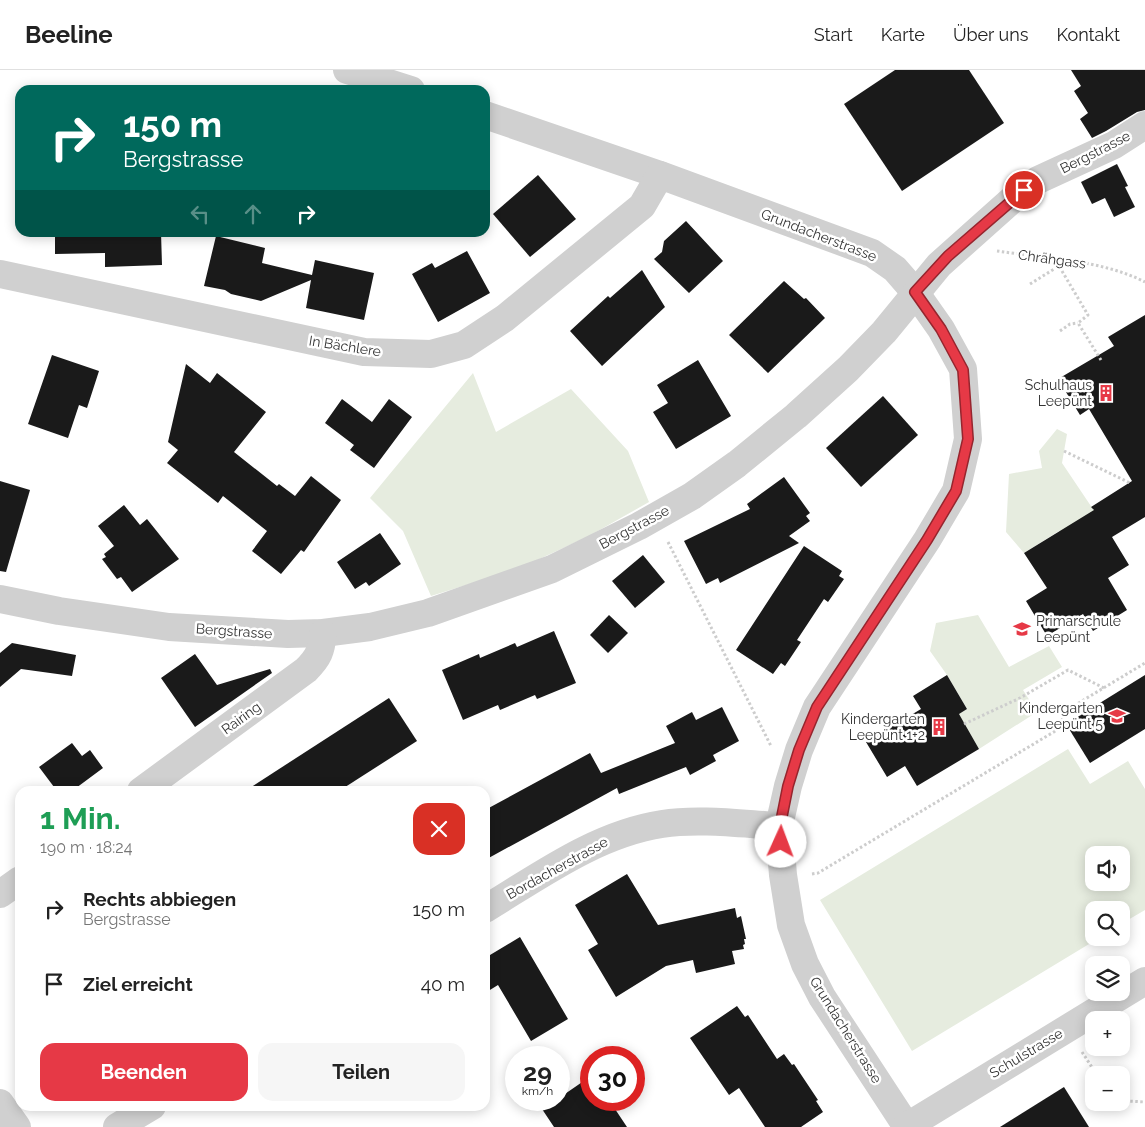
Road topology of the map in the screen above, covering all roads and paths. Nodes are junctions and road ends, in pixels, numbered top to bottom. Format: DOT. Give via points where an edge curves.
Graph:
graph roads {
  1 [pos="347,70"];
  2 [pos="395,85"];
  3 [pos="490,117"];
  4 [pos="1145,125"];
  5 [pos="660,175"];
  6 [pos="957,248"];
  7 [pos="1060,260"];
  8 [pos="1059,266"];
  9 [pos="0,274"];
  10 [pos="1145,282"];
  11 [pos="1030,284"];
  12 [pos="915,292"];
  13 [pos="1078,323"];
  14 [pos="1060,330"];
  15 [pos="1101,360"];
  16 [pos="1064,451"];
  17 [pos="1130,483"];
  18 [pos="667,540"];
  19 [pos="0,599"];
  20 [pos="323,633"];
  21 [pos="1145,663"];
  22 [pos="1104,688"];
  23 [pos="964,724"];
  24 [pos="769,742"];
  25 [pos="148,786"];
  26 [pos="780,826"];
  27 [pos="806,874"];
  28 [pos="15,884"];
  29 [pos="0,894"];
  30 [pos="490,906"];
  31 [pos="1145,981"];
  32 [pos="1130,1101"];
  33 [pos="1145,1102"];
  34 [pos="0,1103"];
  35 [pos="144,1111"];
  36 [pos="17,1127"];
  37 [pos="117,1127"];
  38 [pos="907,1127"];
  1 -- 2 [label="street"];
  3 -- 5 [label="street, Grundacherstrasse"];
  4 -- 6 [label="street, Bergstrasse" via="1114,145 1038,180"];
  5 -- 9 [label="street, In Bächlere" via="642,206 506,318 464,345 431,354 364,352"];
  5 -- 12 [label="street, Grundacherstrasse" via="872,253 895,269"];
  6 -- 7 [label="path, Chrähgass"];
  6 -- 12 [label="street, Bergstrasse"];
  7 -- 8 [label="path"];
  7 -- 10 [label="path, Chrähgass" via="1126,272"];
  8 -- 11 [label="path"];
  8 -- 13 [label="path" via="1088,315"];
  12 -- 20 [label="street, Bergstrasse" via="884,332 796,416 737,464 656,517 552,569 428,613 370,627"];
  12 -- 26 [label="street, Grundacherstrasse" via="941,329 963,370 968,439 956,491 817,707 799,750"];
  13 -- 14 [label="path"];
  13 -- 15 [label="path"];
  16 -- 17 [label="path"];
  18 -- 24 [label="path"];
  19 -- 20 [label="street, Bergstrasse" via="169,627"];
  20 -- 25 [label="street, Rairing" via="317,659 306,670"];
  21 -- 22 [label="path"];
  22 -- 23 [label="path" via="1068,670 1020,698"];
  22 -- 27 [label="path" via="1067,710 1057,730 818,873"];
  26 -- 30 [label="street, Bordacherstrasse" via="708,822 663,823 636,829 602,841"];
  26 -- 38 [label="street, Grundacherstrasse" via="791,925 805,964 822,996"];
  28 -- 29 [label="street"];
  31 -- 38 [label="street, Schulstrasse"];
  32 -- 33 [label="path"];
  34 -- 36 [label="street"];
  35 -- 37 [label="street"];
}
